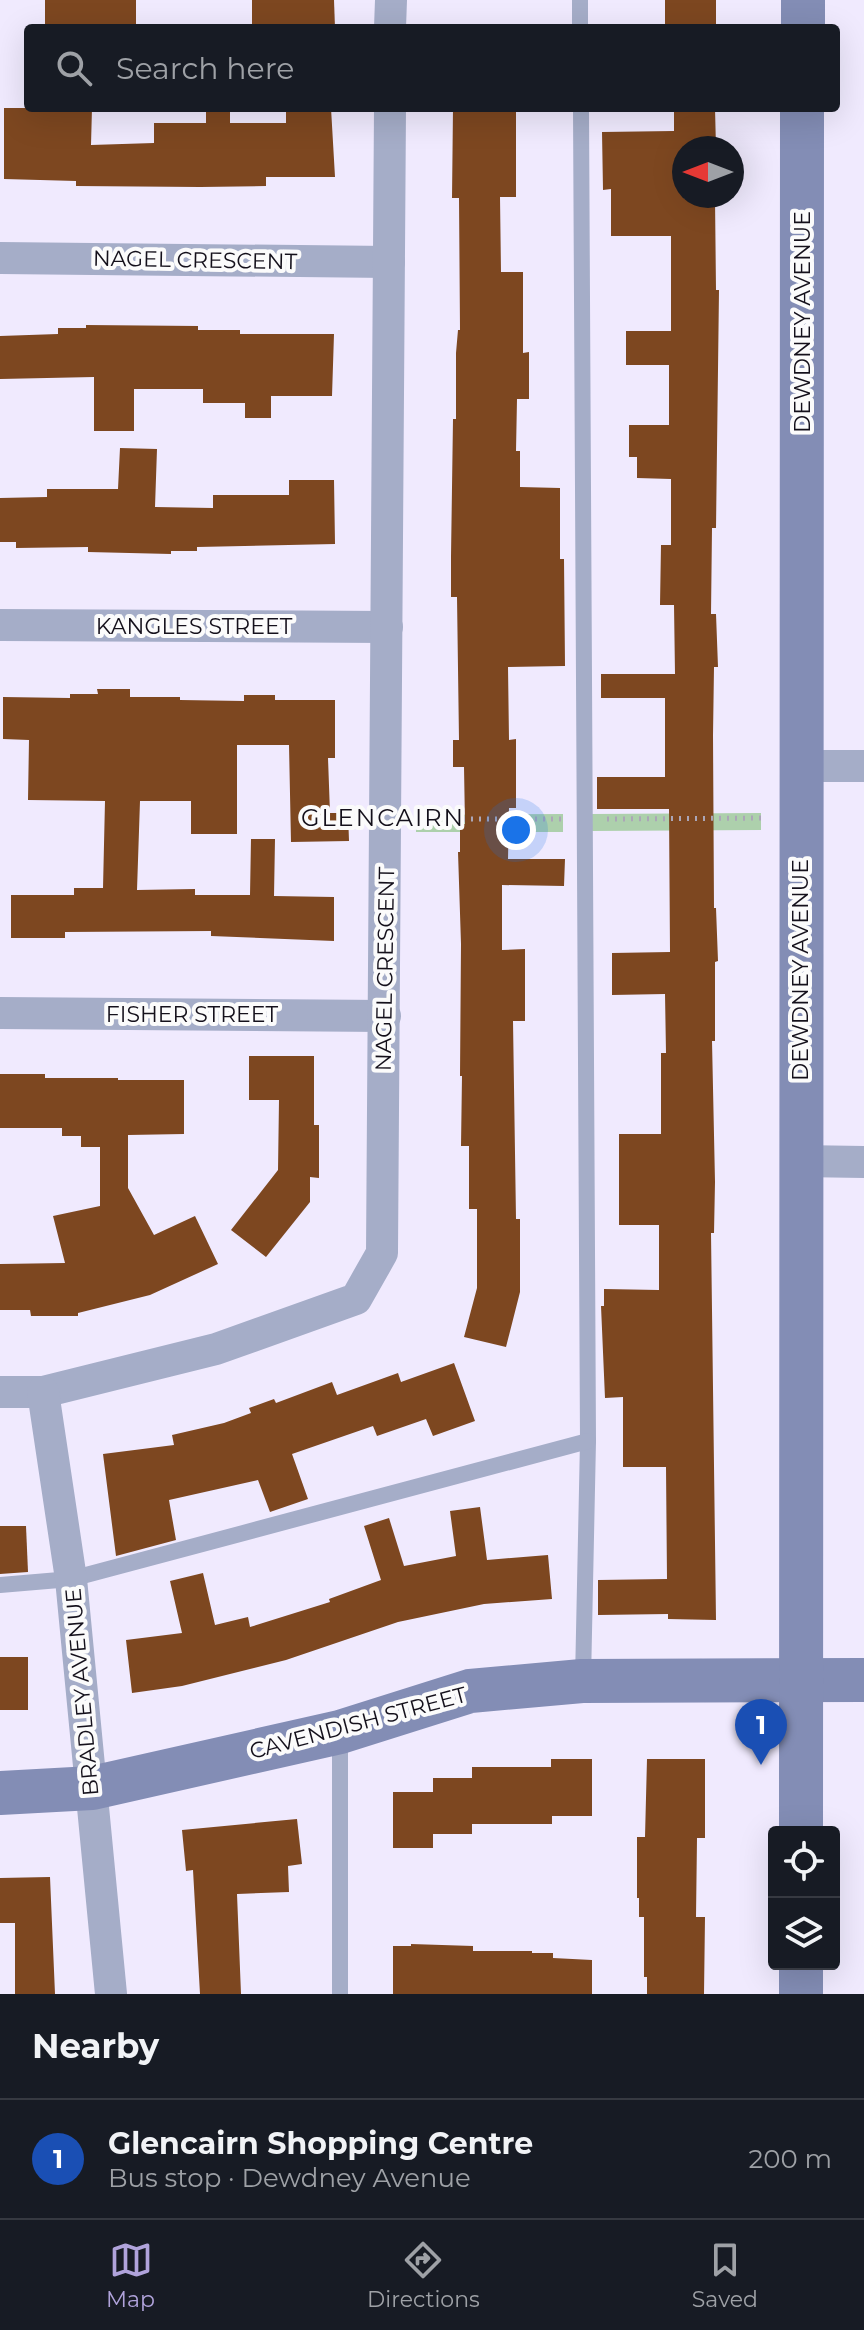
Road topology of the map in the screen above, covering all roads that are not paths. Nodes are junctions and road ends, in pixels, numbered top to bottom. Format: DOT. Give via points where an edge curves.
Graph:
graph roads {
  1 [pos="391,0"];
  2 [pos="580,0"];
  3 [pos="803,0"];
  4 [pos="390,24"];
  5 [pos="580,24"];
  6 [pos="803,24"];
  7 [pos="390,112"];
  8 [pos="581,112"];
  9 [pos="802,112"];
  10 [pos="0,258"];
  11 [pos="389,262"];
  12 [pos="0,625"];
  13 [pos="387,627"];
  14 [pos="801,766"];
  15 [pos="864,766"];
  16 [pos="0,1013"];
  17 [pos="385,1016"];
  18 [pos="800,1161"];
  19 [pos="864,1162"];
  20 [pos="0,1392"];
  21 [pos="43,1392"];
  22 [pos="588,1441"];
  23 [pos="71,1579"];
  24 [pos="0,1585"];
  25 [pos="800,1680"];
  26 [pos="864,1680"];
  27 [pos="582,1681"];
  28 [pos="340,1732"];
  29 [pos="92,1788"];
  30 [pos="0,1793"];
  31 [pos="801,1826"];
  32 [pos="801,1970"];
  33 [pos="111,1994"];
  34 [pos="340,1994"];
  35 [pos="801,1994"];
  1 -- 4 [label="street"];
  2 -- 5 [label="lane"];
  3 -- 6 [label="street"];
  7 -- 11 [label="street, NAGEL CRESCENT"];
  8 -- 22 [label="lane"];
  9 -- 14 [label="street, DEWDNEY AVENUE"];
  10 -- 11 [label="street, NAGEL CRESCENT"];
  11 -- 13 [label="street, NAGEL CRESCENT"];
  12 -- 13 [label="street, KANGLES STREET"];
  13 -- 17 [label="street, NAGEL CRESCENT"];
  14 -- 15 [label="street"];
  14 -- 18 [label="street, DEWDNEY AVENUE"];
  16 -- 17 [label="street, FISHER STREET"];
  17 -- 21 [label="street, NAGEL CRESCENT" via="382,1253 356,1299 216,1349"];
  18 -- 19 [label="street"];
  18 -- 25 [label="street, DEWDNEY AVENUE"];
  20 -- 21 [label="street, NAGEL CRESCENT"];
  21 -- 23 [label="street, BRADLEY AVENUE"];
  22 -- 23 [label="lane"];
  22 -- 27 [label="lane"];
  23 -- 24 [label="lane"];
  23 -- 29 [label="street, BRADLEY AVENUE"];
  25 -- 26 [label="street, CAVENDISH STREET"];
  25 -- 27 [label="street, CAVENDISH STREET"];
  25 -- 31 [label="street, DEWDNEY AVENUE"];
  27 -- 28 [label="street, CAVENDISH STREET" via="470,1691"];
  28 -- 29 [label="street, CAVENDISH STREET"];
  28 -- 34 [label="lane"];
  29 -- 30 [label="street, CAVENDISH STREET"];
  29 -- 33 [label="street, BRADLEY AVENUE"];
  32 -- 35 [label="street"];
}
